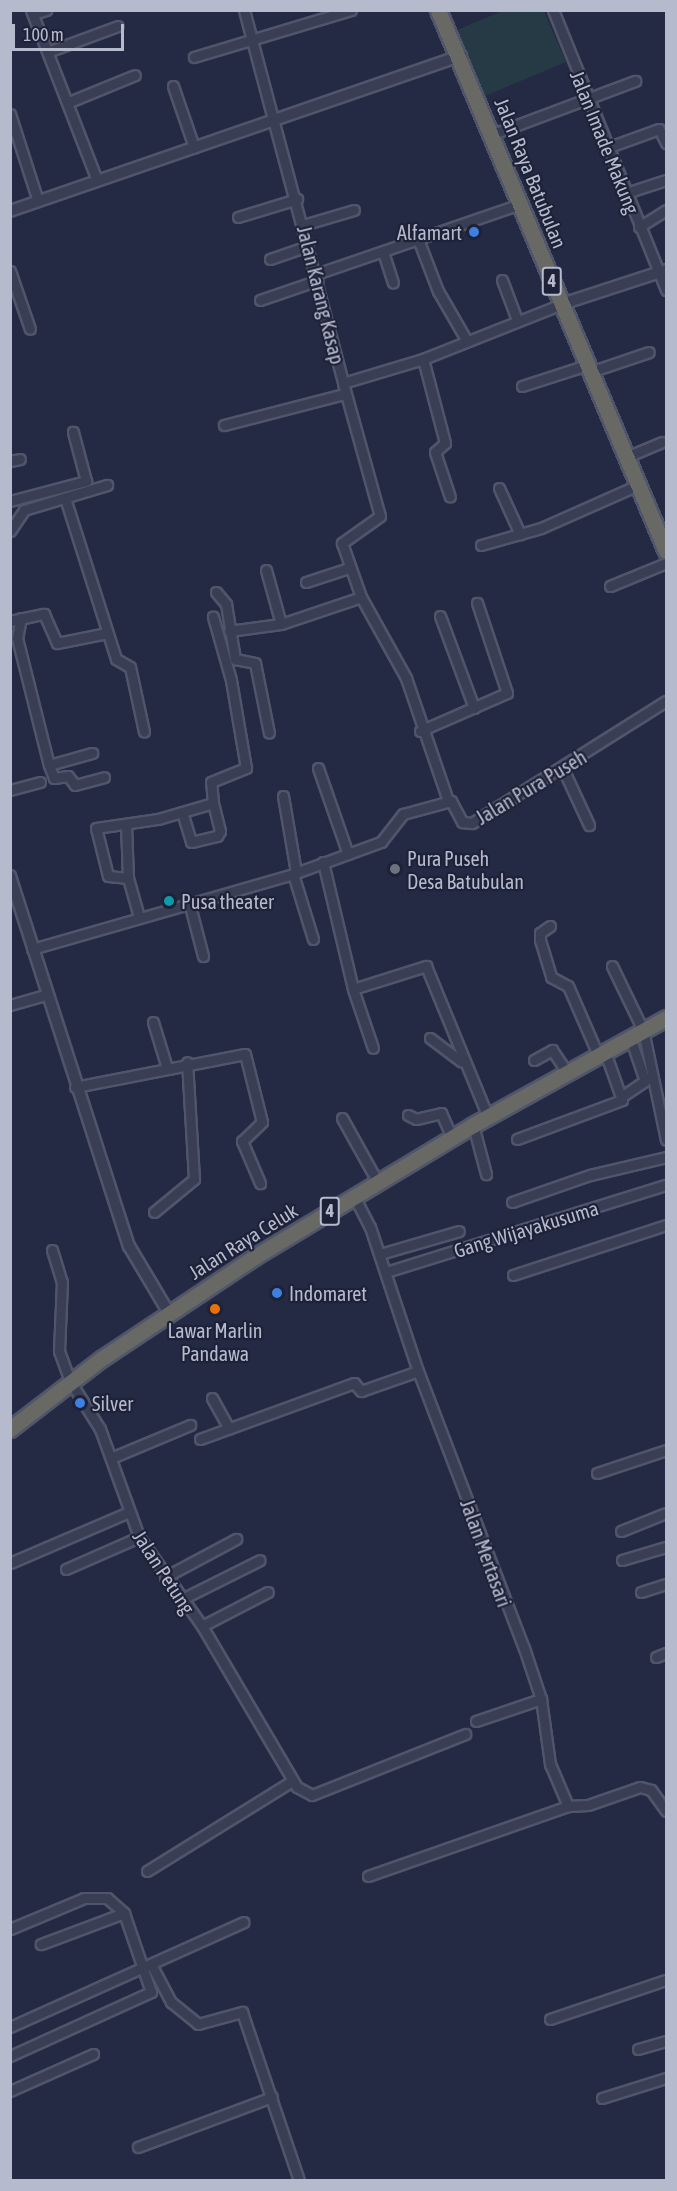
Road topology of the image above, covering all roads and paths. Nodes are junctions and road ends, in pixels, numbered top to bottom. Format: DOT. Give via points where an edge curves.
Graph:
graph roads {
  1 [pos="46,10"];
  2 [pos="244,10"];
  3 [pos="351,10"];
  4 [pos="438,10"];
  5 [pos="553,10"];
  6 [pos="32,12"];
  7 [pos="118,26"];
  8 [pos="253,43"];
  9 [pos="50,51"];
  10 [pos="461,56"];
  11 [pos="194,57"];
  12 [pos="135,75"];
  13 [pos="636,81"];
  14 [pos="173,86"];
  15 [pos="588,97"];
  16 [pos="69,102"];
  17 [pos="10,114"];
  18 [pos="274,122"];
  19 [pos="663,128"];
  20 [pos="493,134"];
  21 [pos="14,140"];
  22 [pos="666,143"];
  23 [pos="194,147"];
  24 [pos="609,147"];
  25 [pos="96,178"];
  26 [pos="666,180"];
  27 [pos="626,193"];
  28 [pos="297,199"];
  29 [pos="38,201"];
  30 [pos="520,204"];
  31 [pos="354,210"];
  32 [pos="666,210"];
  33 [pos="10,211"];
  34 [pos="238,217"];
  35 [pos="303,225"];
  36 [pos="639,227"];
  37 [pos="417,239"];
  38 [pos="308,246"];
  39 [pos="383,252"];
  40 [pos="270,259"];
  41 [pos="10,271"];
  42 [pos="662,272"];
  43 [pos="317,277"];
  44 [pos="502,280"];
  45 [pos="393,282"];
  46 [pos="666,290"];
  47 [pos="260,300"];
  48 [pos="562,304"];
  49 [pos="517,320"];
  50 [pos="30,329"];
  51 [pos="467,341"];
  52 [pos="648,352"];
  53 [pos="423,359"];
  54 [pos="588,369"];
  55 [pos="343,383"];
  56 [pos="522,386"];
  57 [pos="344,394"];
  58 [pos="224,425"];
  59 [pos="73,432"];
  60 [pos="662,442"];
  61 [pos="624,458"];
  62 [pos="107,485"];
  63 [pos="636,486"];
  64 [pos="500,488"];
  65 [pos="450,497"];
  66 [pos="65,498"];
  67 [pos="10,501"];
  68 [pos="10,531"];
  69 [pos="520,534"];
  70 [pos="664,541"];
  71 [pos="481,545"];
  72 [pos="666,563"];
  73 [pos="349,568"];
  74 [pos="266,570"];
  75 [pos="306,582"];
  76 [pos="610,586"];
  77 [pos="216,592"];
  78 [pos="361,597"];
  79 [pos="477,603"];
  80 [pos="440,616"];
  81 [pos="213,617"];
  82 [pos="21,618"];
  83 [pos="10,621"];
  84 [pos="281,624"];
  85 [pos="229,631"];
  86 [pos="107,633"];
  87 [pos="666,700"];
  88 [pos="474,708"];
  89 [pos="420,731"];
  90 [pos="144,732"];
  91 [pos="269,733"];
  92 [pos="92,753"];
  93 [pos="49,765"];
  94 [pos="318,768"];
  95 [pos="564,769"];
  96 [pos="104,777"];
  97 [pos="40,782"];
  98 [pos="10,790"];
  99 [pos="283,796"];
  100 [pos="448,801"];
  101 [pos="213,803"];
  102 [pos="182,812"];
  103 [pos="126,824"];
  104 [pos="589,825"];
  105 [pos="348,854"];
  106 [pos="323,862"];
  107 [pos="295,873"];
  108 [pos="128,878"];
  109 [pos="11,882"];
  110 [pos="189,902"];
  111 [pos="139,917"];
  112 [pos="550,926"];
  113 [pos="313,939"];
  114 [pos="32,949"];
  115 [pos="203,956"];
  116 [pos="612,966"];
  117 [pos="353,988"];
  118 [pos="46,995"];
  119 [pos="10,1005"];
  120 [pos="666,1018"];
  121 [pos="153,1022"];
  122 [pos="637,1033"];
  123 [pos="430,1038"];
  124 [pos="373,1048"];
  125 [pos="601,1053"];
  126 [pos="534,1060"];
  127 [pos="187,1062"];
  128 [pos="166,1068"];
  129 [pos="564,1068"];
  130 [pos="75,1087"];
  131 [pos="624,1095"];
  132 [pos="408,1115"];
  133 [pos="664,1116"];
  134 [pos="342,1118"];
  135 [pos="481,1121"];
  136 [pos="452,1138"];
  137 [pos="517,1138"];
  138 [pos="666,1140"];
  139 [pos="666,1157"];
  140 [pos="486,1173"];
  141 [pos="377,1181"];
  142 [pos="260,1183"];
  143 [pos="666,1185"];
  144 [pos="354,1196"];
  145 [pos="512,1202"];
  146 [pos="154,1212"];
  147 [pos="666,1225"];
  148 [pos="459,1231"];
  149 [pos="52,1250"];
  150 [pos="380,1254"];
  151 [pos="386,1272"];
  152 [pos="513,1275"];
  153 [pos="170,1313"];
  154 [pos="418,1371"];
  155 [pos="70,1381"];
  156 [pos="212,1398"];
  157 [pos="190,1425"];
  158 [pos="10,1429"];
  159 [pos="229,1429"];
  160 [pos="200,1439"];
  161 [pos="666,1450"];
  162 [pos="111,1458"];
  163 [pos="597,1473"];
  164 [pos="129,1512"];
  165 [pos="666,1513"];
  166 [pos="621,1531"];
  167 [pos="139,1537"];
  168 [pos="236,1539"];
  169 [pos="666,1547"];
  170 [pos="260,1560"];
  171 [pos="622,1560"];
  172 [pos="10,1563"];
  173 [pos="66,1569"];
  174 [pos="165,1577"];
  175 [pos="666,1584"];
  176 [pos="268,1592"];
  177 [pos="642,1592"];
  178 [pos="180,1600"];
  179 [pos="202,1626"];
  180 [pos="666,1653"];
  181 [pos="656,1657"];
  182 [pos="541,1700"];
  183 [pos="476,1721"];
  184 [pos="465,1734"];
  185 [pos="292,1781"];
  186 [pos="568,1806"];
  187 [pos="666,1811"];
  188 [pos="147,1870"];
  189 [pos="368,1876"];
  190 [pos="124,1913"];
  191 [pos="244,1922"];
  192 [pos="10,1929"];
  193 [pos="41,1944"];
  194 [pos="149,1967"];
  195 [pos="666,1980"];
  196 [pos="550,2019"];
  197 [pos="10,2027"];
  198 [pos="666,2041"];
  199 [pos="638,2049"];
  200 [pos="93,2054"];
  201 [pos="10,2056"];
  202 [pos="666,2078"];
  203 [pos="10,2091"];
  204 [pos="272,2097"];
  205 [pos="602,2098"];
  206 [pos="138,2147"];
  207 [pos="299,2181"];
  1 -- 6 [label="street"];
  2 -- 8 [label="street, Jalan Karang Kasap"];
  3 -- 8 [label="street"];
  4 -- 10 [label="highway, Jalan Raya Batubulan / 4"];
  5 -- 15 [label="street, Jalan Imade Makung"];
  6 -- 9 [label="street"];
  7 -- 9 [label="street"];
  8 -- 11 [label="street"];
  8 -- 18 [label="street, Jalan Karang Kasap"];
  9 -- 16 [label="street"];
  10 -- 18 [label="street"];
  10 -- 20 [label="highway, Jalan Raya Batubulan / 4"];
  12 -- 16 [label="street"];
  13 -- 15 [label="street"];
  14 -- 23 [label="street"];
  15 -- 20 [label="street"];
  15 -- 24 [label="street, Jalan Imade Makung"];
  16 -- 25 [label="street"];
  17 -- 21 [label="street"];
  18 -- 23 [label="street"];
  18 -- 28 [label="street, Jalan Karang Kasap"];
  19 -- 22 [label="street"];
  19 -- 24 [label="street"];
  20 -- 30 [label="highway, Jalan Raya Batubulan / 4"];
  21 -- 29 [label="street"];
  23 -- 25 [label="street"];
  24 -- 27 [label="street, Jalan Imade Makung"];
  25 -- 29 [label="street"];
  26 -- 27 [label="street"];
  27 -- 36 [label="street, Jalan Imade Makung"];
  28 -- 34 [label="street"];
  28 -- 35 [label="street, Jalan Karang Kasap"];
  29 -- 33 [label="street"];
  30 -- 37 [label="street"];
  30 -- 48 [label="highway, Jalan Raya Batubulan / 4"];
  31 -- 35 [label="street"];
  32 -- 36 [label="street"];
  35 -- 38 [label="street, Jalan Karang Kasap"];
  36 -- 42 [label="street, Jalan Imade Makung"];
  37 -- 39 [label="street"];
  37 -- 51 [label="street" via="438,291"];
  38 -- 40 [label="street"];
  38 -- 43 [label="street, Jalan Karang Kasap"];
  39 -- 43 [label="street"];
  39 -- 45 [label="street"];
  41 -- 50 [label="street"];
  42 -- 46 [label="street, Jalan Imade Makung"];
  42 -- 48 [label="street"];
  43 -- 47 [label="street"];
  43 -- 55 [label="street, Jalan Karang Kasap"];
  44 -- 49 [label="street"];
  48 -- 49 [label="street, Jalan Karang Kasap"];
  48 -- 54 [label="highway, Jalan Raya Batubulan / 4"];
  49 -- 51 [label="street, Jalan Karang Kasap"];
  51 -- 53 [label="street, Jalan Karang Kasap"];
  52 -- 54 [label="street"];
  53 -- 55 [label="street, Jalan Karang Kasap"];
  53 -- 65 [label="street" via="445,443 435,455"];
  54 -- 56 [label="street"];
  54 -- 61 [label="highway, Jalan Raya Batubulan / 4"];
  55 -- 57 [label="street"];
  57 -- 58 [label="street"];
  57 -- 73 [label="street" via="381,516 343,540"];
  59 -- 67 [label="street" via="86,481"];
  60 -- 61 [label="street"];
  61 -- 63 [label="highway, Jalan Raya Batubulan / 4"];
  62 -- 66 [label="street"];
  63 -- 69 [label="street"];
  63 -- 70 [label="highway, Jalan Raya Batubulan / 4"];
  64 -- 69 [label="street"];
  66 -- 68 [label="street" via="24,510"];
  66 -- 86 [label="street"];
  69 -- 71 [label="street"];
  72 -- 76 [label="street"];
  73 -- 75 [label="street"];
  73 -- 78 [label="street"];
  74 -- 84 [label="street"];
  77 -- 85 [label="street" via="226,604"];
  78 -- 84 [label="street"];
  78 -- 89 [label="street" via="406,678"];
  79 -- 88 [label="street" via="508,689"];
  80 -- 88 [label="street"];
  81 -- 101 [label="street" via="246,763 242,772 209,784"];
  82 -- 83 [label="street"];
  82 -- 86 [label="street" via="44,614 57,643"];
  82 -- 93 [label="street" via="17,638"];
  84 -- 85 [label="street"];
  85 -- 91 [label="street" via="236,660 255,663"];
  86 -- 90 [label="street" via="117,661 129,664"];
  87 -- 95 [label="street, Jalan Pura Puseh"];
  88 -- 89 [label="street"];
  89 -- 100 [label="street"];
  92 -- 93 [label="street"];
  93 -- 96 [label="street" via="54,778 69,776 74,785"];
  94 -- 105 [label="street"];
  95 -- 100 [label="street, Jalan Pura Puseh" via="469,824"];
  95 -- 104 [label="street"];
  97 -- 98 [label="street"];
  99 -- 107 [label="street"];
  100 -- 105 [label="street, Jalan Pura Puseh" via="402,814 386,839"];
  101 -- 102 [label="street"];
  101 -- 102 [label="street" via="220,831 217,836 191,842"];
  102 -- 103 [label="street"];
  103 -- 108 [label="street"];
  103 -- 108 [label="street" via="98,827 94,833 108,876"];
  105 -- 106 [label="street, Jalan Pura Puseh"];
  106 -- 107 [label="street, Jalan Pura Puseh"];
  106 -- 117 [label="street"];
  107 -- 110 [label="street, Jalan Pura Puseh"];
  107 -- 113 [label="street"];
  108 -- 111 [label="street"];
  109 -- 114 [label="street"];
  110 -- 111 [label="street, Jalan Pura Puseh"];
  110 -- 115 [label="street"];
  111 -- 114 [label="street, Jalan Pura Puseh"];
  112 -- 125 [label="street" via="540,933 540,940 551,977 568,986"];
  114 -- 118 [label="street"];
  116 -- 122 [label="street"];
  117 -- 124 [label="street"];
  117 -- 135 [label="street" via="426,966"];
  118 -- 119 [label="street"];
  118 -- 130 [label="street"];
  120 -- 122 [label="highway, Jalan Raya Celuk / 4"];
  121 -- 128 [label="street"];
  122 -- 125 [label="highway, Jalan Raya Celuk / 4"];
  122 -- 131 [label="street" via="645,1082"];
  122 -- 133 [label="street"];
  123 -- 135 [label="street" via="460,1059"];
  125 -- 131 [label="street"];
  125 -- 135 [label="highway, Jalan Raya Celuk / 4"];
  126 -- 129 [label="street" via="552,1050"];
  127 -- 128 [label="street"];
  127 -- 142 [label="street" via="246,1056 262,1122 242,1141"];
  127 -- 146 [label="street" via="194,1179"];
  128 -- 130 [label="street"];
  130 -- 153 [label="street" via="129,1246"];
  131 -- 137 [label="street"];
  132 -- 136 [label="street" via="416,1119 441,1113"];
  133 -- 138 [label="street"];
  134 -- 141 [label="street"];
  135 -- 136 [label="highway, Jalan Raya Celuk / 4"];
  135 -- 140 [label="street"];
  136 -- 141 [label="highway, Jalan Raya Celuk / 4"];
  139 -- 145 [label="street" via="601,1172"];
  141 -- 144 [label="highway, Jalan Raya Celuk / 4"];
  143 -- 151 [label="street, Gang Wijayakusuma"];
  144 -- 150 [label="street, Jalan Mertasari"];
  144 -- 153 [label="highway, Jalan Raya Celuk / 4"];
  147 -- 152 [label="street"];
  148 -- 150 [label="street"];
  149 -- 155 [label="street, Jalan Petung" via="62,1282 58,1346"];
  150 -- 151 [label="street, Jalan Mertasari"];
  151 -- 154 [label="street, Jalan Mertasari"];
  153 -- 155 [label="highway, Jalan Raya Celuk / 4"];
  154 -- 159 [label="street" via="360,1391 354,1383"];
  154 -- 182 [label="street, Jalan Mertasari"];
  155 -- 158 [label="highway, Jalan Raya Celuk / 4"];
  155 -- 162 [label="street, Jalan Petung" via="100,1429"];
  156 -- 159 [label="street"];
  157 -- 162 [label="street"];
  159 -- 160 [label="street"];
  161 -- 163 [label="street"];
  162 -- 164 [label="street, Jalan Petung"];
  164 -- 167 [label="street, Jalan Petung"];
  164 -- 172 [label="street"];
  165 -- 166 [label="street"];
  167 -- 173 [label="street"];
  167 -- 174 [label="street, Jalan Petung"];
  168 -- 174 [label="street"];
  169 -- 171 [label="street"];
  170 -- 178 [label="street"];
  174 -- 178 [label="street, Jalan Petung"];
  175 -- 177 [label="street"];
  176 -- 179 [label="street, Jalan Petung"];
  178 -- 179 [label="street, Jalan Petung"];
  179 -- 185 [label="street"];
  180 -- 181 [label="street"];
  182 -- 183 [label="street"];
  182 -- 186 [label="street, Jalan Mertasari" via="550,1764"];
  184 -- 185 [label="street" via="312,1795"];
  185 -- 188 [label="street"];
  186 -- 187 [label="street" via="580,1807 644,1787"];
  186 -- 189 [label="street"];
  190 -- 192 [label="street" via="107,1898 84,1898"];
  190 -- 193 [label="street"];
  190 -- 194 [label="street"];
  191 -- 194 [label="street"];
  194 -- 197 [label="street"];
  194 -- 201 [label="street" via="152,1989 148,1995"];
  194 -- 204 [label="street" via="171,2002 198,2024 242,2012"];
  195 -- 196 [label="street"];
  198 -- 199 [label="street"];
  200 -- 203 [label="street"];
  202 -- 205 [label="street"];
  204 -- 206 [label="street"];
  204 -- 207 [label="street" via="288,2158"];
}
